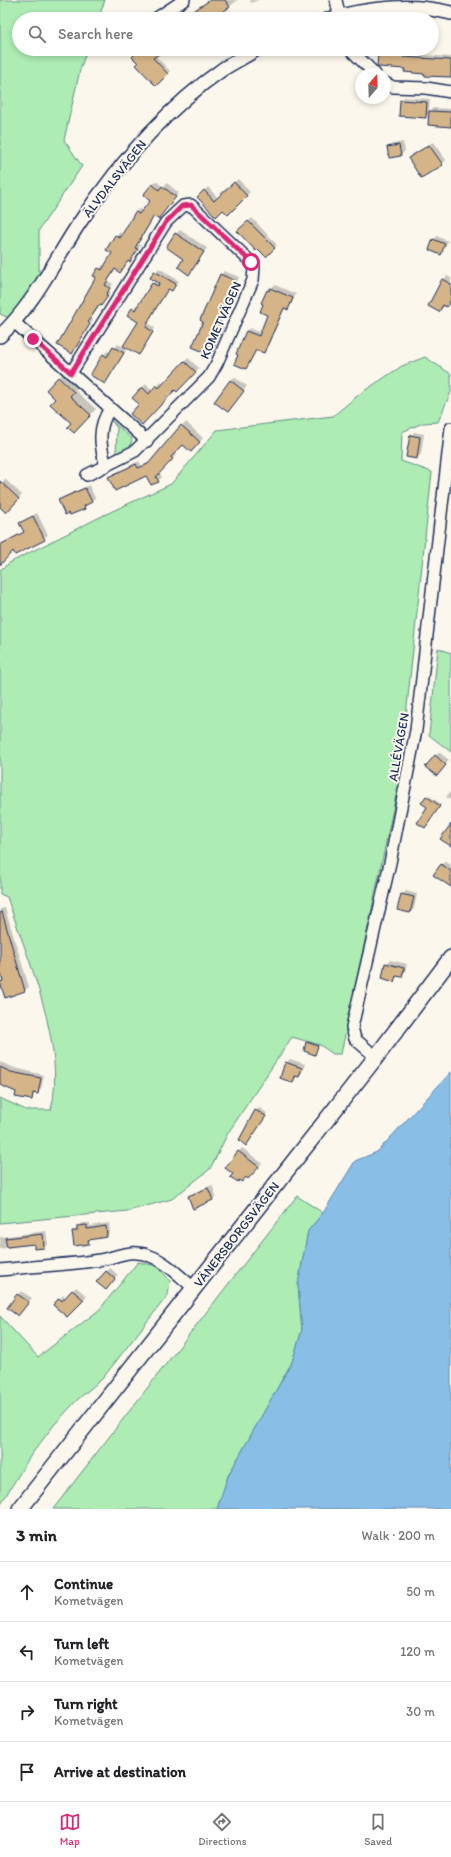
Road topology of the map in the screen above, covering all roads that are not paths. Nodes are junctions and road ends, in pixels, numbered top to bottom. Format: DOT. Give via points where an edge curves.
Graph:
graph roads {
  1 [pos="184,0"];
  2 [pos="336,0"];
  3 [pos="166,12"];
  4 [pos="336,12"];
  5 [pos="362,12"];
  6 [pos="451,12"];
  7 [pos="245,56"];
  8 [pos="357,56"];
  9 [pos="369,68"];
  10 [pos="391,86"];
  11 [pos="451,92"];
  12 [pos="14,322"];
  13 [pos="0,336"];
  14 [pos="71,373"];
  15 [pos="110,409"];
  16 [pos="451,428"];
  17 [pos="147,441"];
  18 [pos="106,466"];
  19 [pos="87,475"];
  20 [pos="451,958"];
  21 [pos="376,1057"];
  22 [pos="0,1270"];
  23 [pos="194,1288"];
  24 [pos="20,1509"];
  1 -- 3 [label="street"];
  2 -- 4 [label="street"];
  5 -- 6 [label="street" via="395,9"];
  7 -- 12 [label="street, ÄLVDALSVÄGEN" via="223,69 182,102 120,166 80,222 44,282"];
  8 -- 9 [label="street"];
  10 -- 11 [label="street"];
  12 -- 13 [label="street, ÄLVDALSVÄGEN"];
  12 -- 14 [label="street"];
  14 -- 15 [label="street"];
  14 -- 17 [label="street, KOMETVÄGEN" via="166,222 182,206 191,205 251,262 254,273 218,363 209,377"];
  15 -- 17 [label="street"];
  15 -- 18 [label="street" via="100,431 101,450"];
  16 -- 21 [label="street, ALLÉVÄGEN" via="416,730 390,863 352,1027 355,1039"];
  17 -- 18 [label="street, KOMETVÄGEN" via="135,451"];
  18 -- 19 [label="street, KOMETVÄGEN"];
  20 -- 21 [label="main road, VÄNERSBORGSVÄGEN"];
  21 -- 23 [label="main road, VÄNERSBORGSVÄGEN"];
  22 -- 23 [label="street" via="101,1260 126,1252 140,1252 166,1265"];
  23 -- 24 [label="main road, VÄNERSBORGSVÄGEN"];
}
